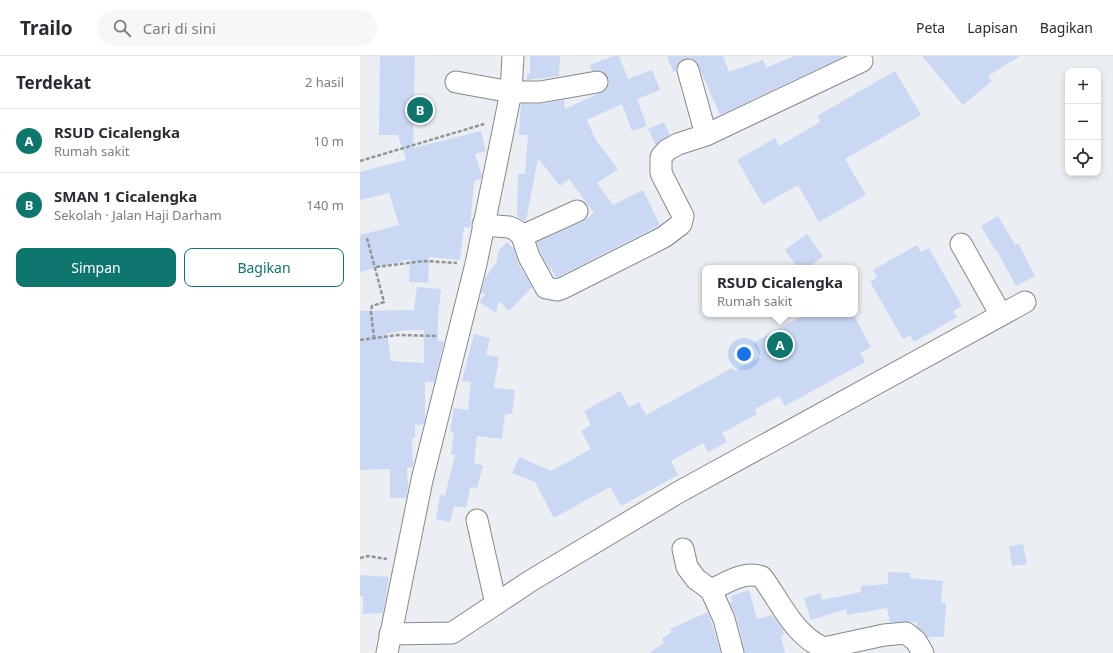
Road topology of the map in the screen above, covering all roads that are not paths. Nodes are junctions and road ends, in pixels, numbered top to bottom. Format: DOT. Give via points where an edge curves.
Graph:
graph roads {
  1 [pos="513,56"];
  2 [pos="862,61"];
  3 [pos="688,70"];
  4 [pos="456,82"];
  5 [pos="597,82"];
  6 [pos="510,92"];
  7 [pos="706,135"];
  8 [pos="577,211"];
  9 [pos="483,225"];
  10 [pos="522,236"];
  11 [pos="960,244"];
  12 [pos="1025,302"];
  13 [pos="1001,315"];
  14 [pos="477,520"];
  15 [pos="683,549"];
  16 [pos="711,590"];
  17 [pos="496,604"];
  18 [pos="388,644"];
  19 [pos="733,653"];
  20 [pos="923,653"];
  1 -- 6 [label="street"];
  2 -- 7 [label="street"];
  3 -- 7 [label="street"];
  4 -- 6 [label="street"];
  5 -- 6 [label="street" via="540,92"];
  6 -- 9 [label="street"];
  7 -- 10 [label="street" via="667,150 661,157 661,172 683,216 678,228 664,237 557,290 546,288 529,257"];
  8 -- 10 [label="street"];
  9 -- 10 [label="street" via="509,227"];
  9 -- 18 [label="street" via="476,264 422,480"];
  11 -- 13 [label="street"];
  12 -- 13 [label="street"];
  13 -- 17 [label="street" via="679,492"];
  14 -- 17 [label="street"];
  15 -- 16 [label="street" via="687,567 696,579"];
  16 -- 19 [label="street" via="724,619"];
  16 -- 20 [label="street" via="743,575 757,574 762,577 792,621 807,639 815,644 824,648 906,633 916,641"];
  17 -- 18 [label="street" via="452,633"];
}
